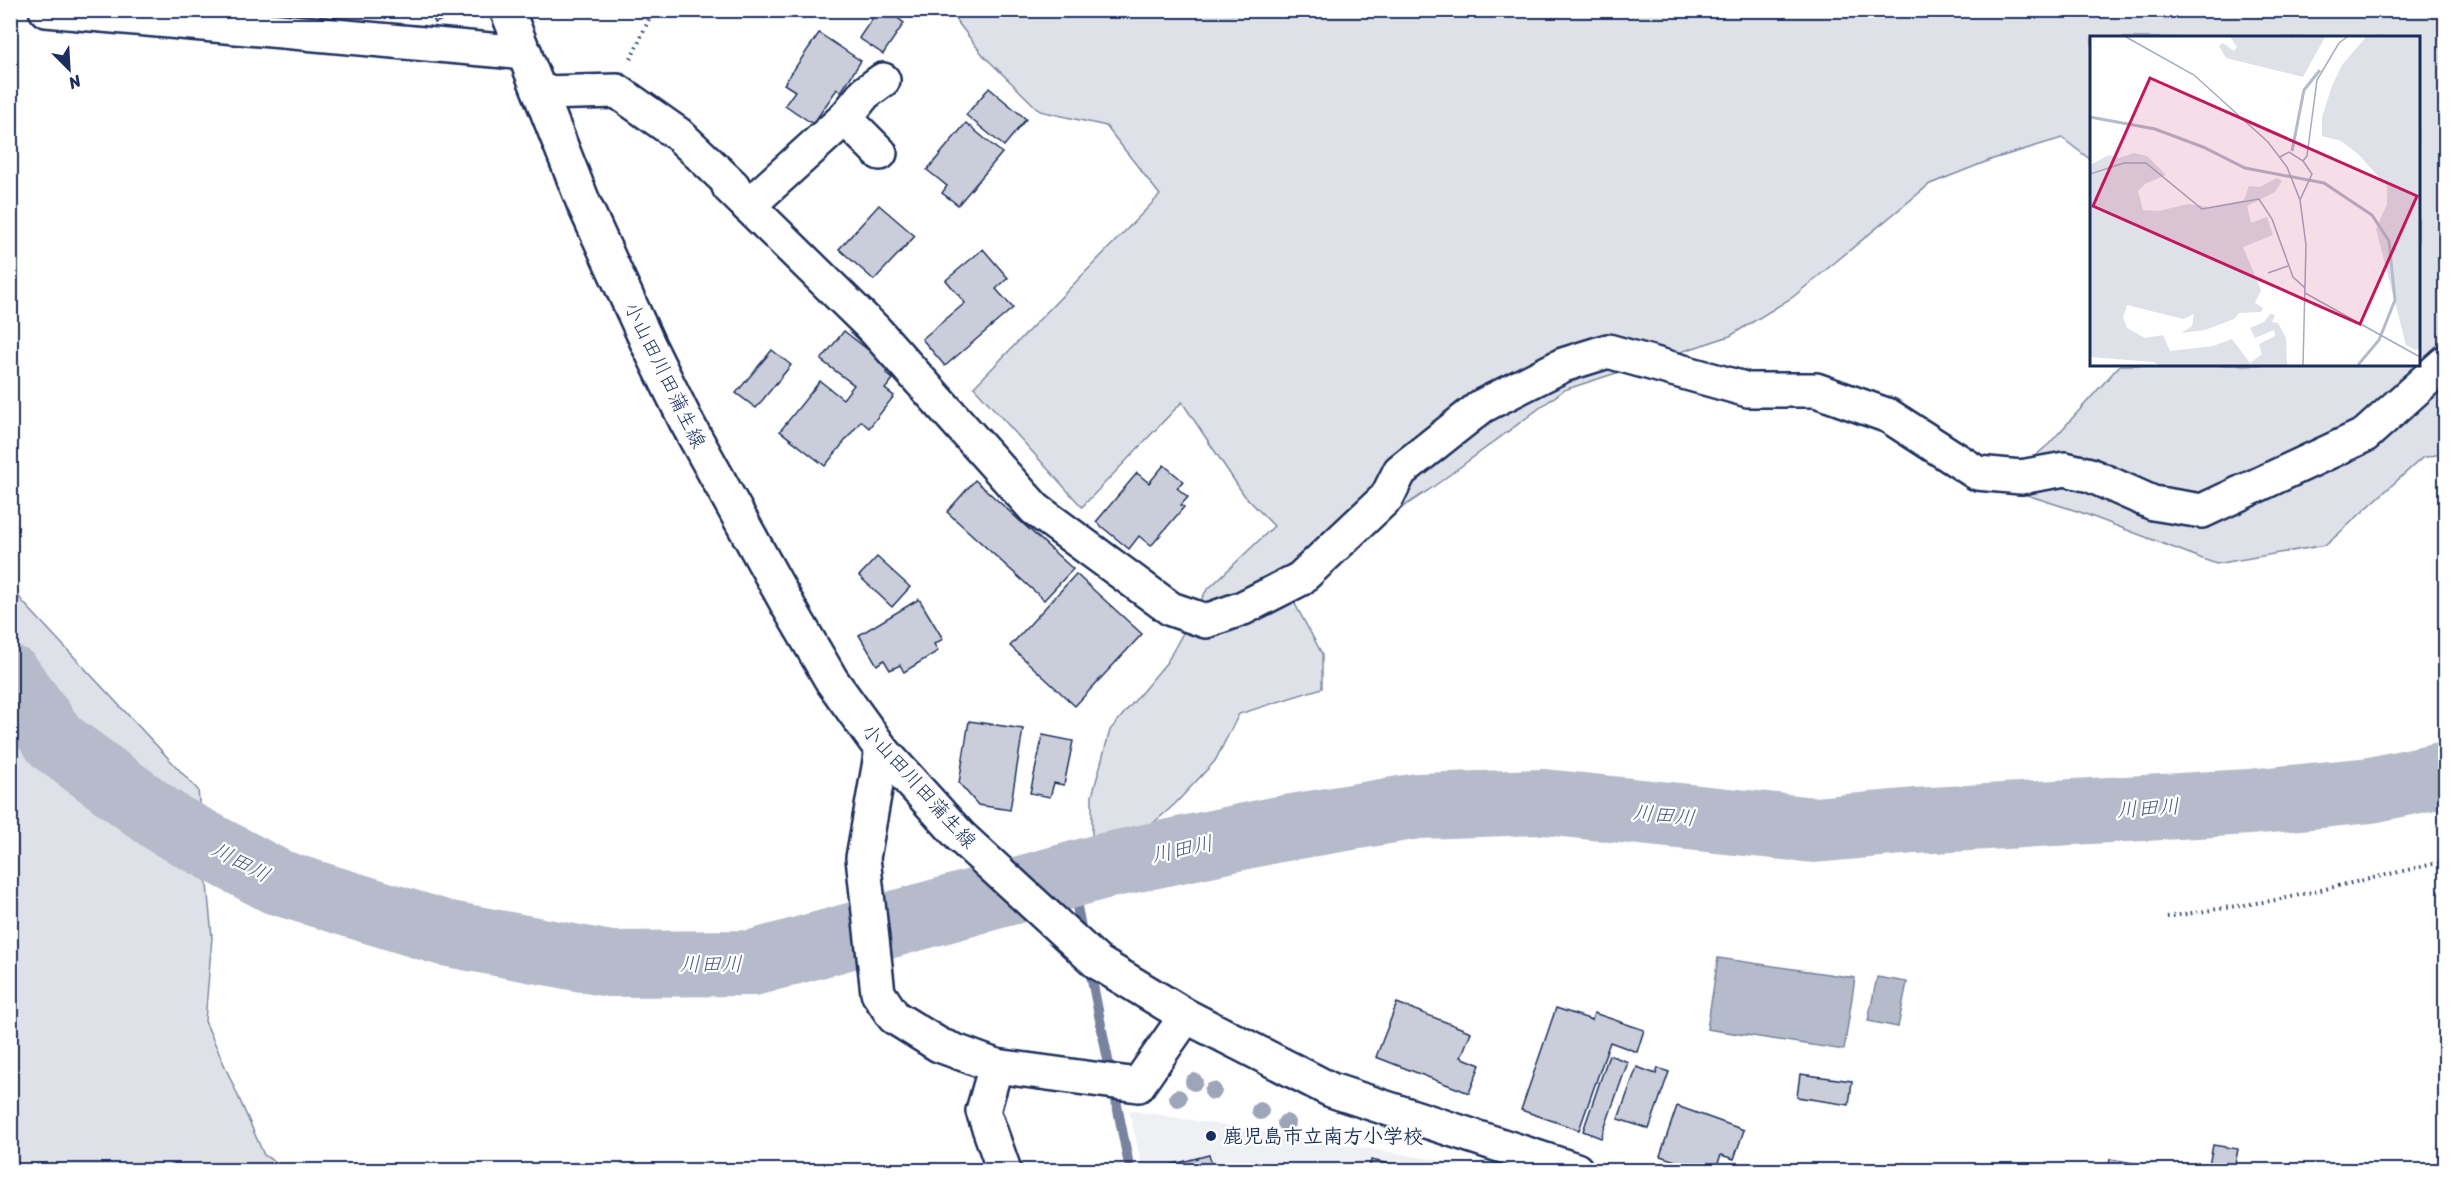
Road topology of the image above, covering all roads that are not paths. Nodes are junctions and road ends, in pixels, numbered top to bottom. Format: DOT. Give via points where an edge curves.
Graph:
graph roads {
  1 [pos="46,10"];
  2 [pos="507,10"];
  3 [pos="525,53"];
  4 [pos="883,80"];
  5 [pos="542,93"];
  6 [pos="845,118"];
  7 [pos="880,153"];
  8 [pos="748,206"];
  9 [pos="2445,362"];
  10 [pos="882,750"];
  11 [pos="1186,1017"];
  12 [pos="996,1066"];
  13 [pos="1004,1170"];
  14 [pos="1576,1170"];
  1 -- 3 [label="street"];
  2 -- 3 [label="street, 小山田川田蒲生線"];
  3 -- 5 [label="street, 小山田川田蒲生線"];
  4 -- 6 [label="street" via="865,93"];
  5 -- 8 [label="street" via="617,91 678,134 733,186 729,187"];
  5 -- 10 [label="street, 小山田川田蒲生線" via="584,204 686,421 826,670"];
  6 -- 7 [label="street"];
  6 -- 8 [label="street"];
  8 -- 9 [label="street" via="874,329 1035,509 1171,609 1206,621 1243,608 1300,579 1387,497 1400,471 1482,406 1563,365 1608,351 1748,390 1816,390 1889,416 1977,472 2021,477 2065,469 2090,475 2153,503 2202,511 2365,435"];
  10 -- 11 [label="street, 小山田川田蒲生線" via="961,837 1097,962"];
  10 -- 12 [label="street" via="863,858 878,993 894,1017 939,1045"];
  11 -- 12 [label="street" via="1138,1084"];
  11 -- 14 [label="street, 小山田川田蒲生線" via="1331,1090"];
  12 -- 13 [label="street" via="983,1111"];
}
